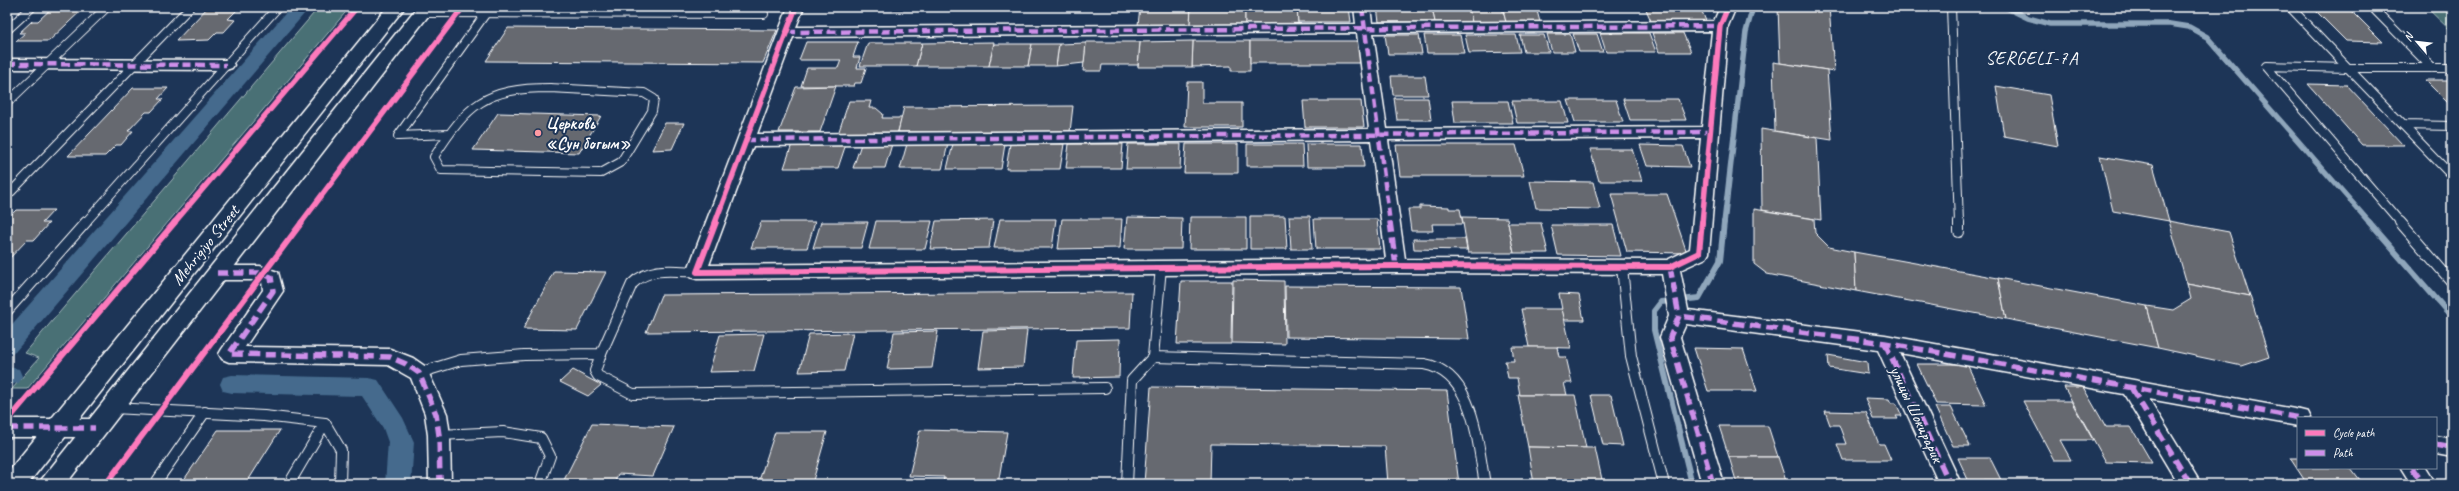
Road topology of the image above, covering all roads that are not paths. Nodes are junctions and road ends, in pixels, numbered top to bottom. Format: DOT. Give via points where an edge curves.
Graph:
graph roads {
  1 [pos="32,7"];
  2 [pos="107,7"];
  3 [pos="190,7"];
  4 [pos="278,7"];
  5 [pos="396,7"];
  6 [pos="796,7"];
  7 [pos="1362,7"];
  8 [pos="1728,7"];
  9 [pos="1951,7"];
  10 [pos="2290,7"];
  11 [pos="2372,7"];
  12 [pos="424,10"];
  13 [pos="486,13"];
  14 [pos="764,14"];
  15 [pos="1720,26"];
  16 [pos="1365,29"];
  17 [pos="7,30"];
  18 [pos="787,32"];
  19 [pos="49,63"];
  20 [pos="7,64"];
  21 [pos="135,64"];
  22 [pos="226,65"];
  23 [pos="2348,68"];
  24 [pos="2432,68"];
  25 [pos="2452,68"];
  26 [pos="7,103"];
  27 [pos="2403,125"];
  28 [pos="2452,126"];
  29 [pos="1709,132"];
  30 [pos="1379,133"];
  31 [pos="449,134"];
  32 [pos="746,140"];
  33 [pos="2452,176"];
  34 [pos="7,196"];
  35 [pos="1959,232"];
  36 [pos="1396,266"];
  37 [pos="1161,267"];
  38 [pos="1622,267"];
  39 [pos="1670,267"];
  40 [pos="697,272"];
  41 [pos="217,273"];
  42 [pos="2452,282"];
  43 [pos="7,311"];
  44 [pos="1679,313"];
  45 [pos="1885,343"];
  46 [pos="601,354"];
  47 [pos="1153,357"];
  48 [pos="419,373"];
  49 [pos="1105,388"];
  50 [pos="2132,389"];
  51 [pos="110,408"];
  52 [pos="205,412"];
  53 [pos="2297,417"];
  54 [pos="325,422"];
  55 [pos="7,428"];
  56 [pos="58,428"];
  57 [pos="95,428"];
  58 [pos="439,435"];
  59 [pos="2437,445"];
  60 [pos="2452,448"];
  61 [pos="2413,469"];
  62 [pos="14,484"];
  63 [pos="51,484"];
  64 [pos="155,484"];
  65 [pos="289,484"];
  66 [pos="340,484"];
  67 [pos="440,484"];
  68 [pos="540,484"];
  69 [pos="1127,484"];
  70 [pos="1485,484"];
  71 [pos="1664,484"];
  72 [pos="1713,484"];
  73 [pos="1950,484"];
  74 [pos="2190,484"];
  75 [pos="2424,484"];
  1 -- 17 [label="lane"];
  2 -- 19 [label="lane"];
  3 -- 21 [label="lane"];
  4 -- 22 [label="lane"];
  5 -- 56 [label="main road, Mehrigiyo Street"];
  6 -- 18 [label="street"];
  7 -- 16 [label="street"];
  8 -- 15 [label="street"];
  9 -- 35 [label="lane"];
  10 -- 23 [label="lane"];
  11 -- 24 [label="lane"];
  12 -- 13 [label="lane"];
  12 -- 41 [label="main road, Mehrigiyo Street"];
  13 -- 14 [label="lane"];
  13 -- 31 [label="lane" via="398,136"];
  15 -- 16 [label="street"];
  15 -- 29 [label="street"];
  16 -- 18 [label="street"];
  16 -- 30 [label="street"];
  18 -- 32 [label="street"];
  19 -- 20 [label="street"];
  19 -- 21 [label="street"];
  19 -- 26 [label="lane"];
  21 -- 22 [label="street"];
  21 -- 34 [label="lane"];
  22 -- 43 [label="lane"];
  23 -- 24 [label="lane"];
  23 -- 27 [label="lane"];
  23 -- 42 [label="lane" via="2266,66"];
  24 -- 25 [label="lane"];
  27 -- 28 [label="lane"];
  27 -- 33 [label="lane"];
  29 -- 30 [label="street"];
  29 -- 39 [label="street" via="1698,253"];
  30 -- 32 [label="street"];
  30 -- 36 [label="street"];
  31 -- 31 [label="lane" via="466,113 502,92 534,88 644,94 654,99 652,111 621,162 600,173 441,170 434,157"];
  32 -- 40 [label="street"];
  36 -- 37 [label="street"];
  36 -- 38 [label="street"];
  37 -- 40 [label="street"];
  37 -- 47 [label="lane"];
  38 -- 39 [label="street"];
  38 -- 71 [label="lane" via="1631,356"];
  39 -- 44 [label="street"];
  40 -- 46 [label="lane" via="647,272 638,277 632,284"];
  41 -- 48 [label="street" via="260,273 271,277 273,291 229,354 390,357"];
  41 -- 51 [label="main road, Mehrigiyo Street"];
  44 -- 45 [label="street"];
  44 -- 72 [label="street" via="1670,337"];
  45 -- 50 [label="street"];
  45 -- 73 [label="street, улицы Шокирарик"];
  46 -- 48 [label="lane" via="524,355 461,360"];
  46 -- 49 [label="lane" via="595,371 598,376 633,394"];
  47 -- 69 [label="lane" via="1132,380"];
  47 -- 70 [label="lane" via="1424,364 1441,369 1452,378 1468,402"];
  48 -- 58 [label="street" via="436,414"];
  50 -- 53 [label="street"];
  50 -- 74 [label="street"];
  51 -- 52 [label="lane"];
  51 -- 57 [label="main road, Mehrigiyo Street"];
  52 -- 54 [label="lane"];
  52 -- 64 [label="lane"];
  54 -- 65 [label="lane"];
  54 -- 66 [label="lane" via="341,450"];
  55 -- 56 [label="street"];
  56 -- 57 [label="street"];
  56 -- 62 [label="main road, Mehrigiyo Street"];
  57 -- 63 [label="main road, Mehrigiyo Street"];
  58 -- 67 [label="street"];
  58 -- 68 [label="lane" via="504,432 541,438 550,456"];
  59 -- 60 [label="street"];
  61 -- 75 [label="street"];
}
